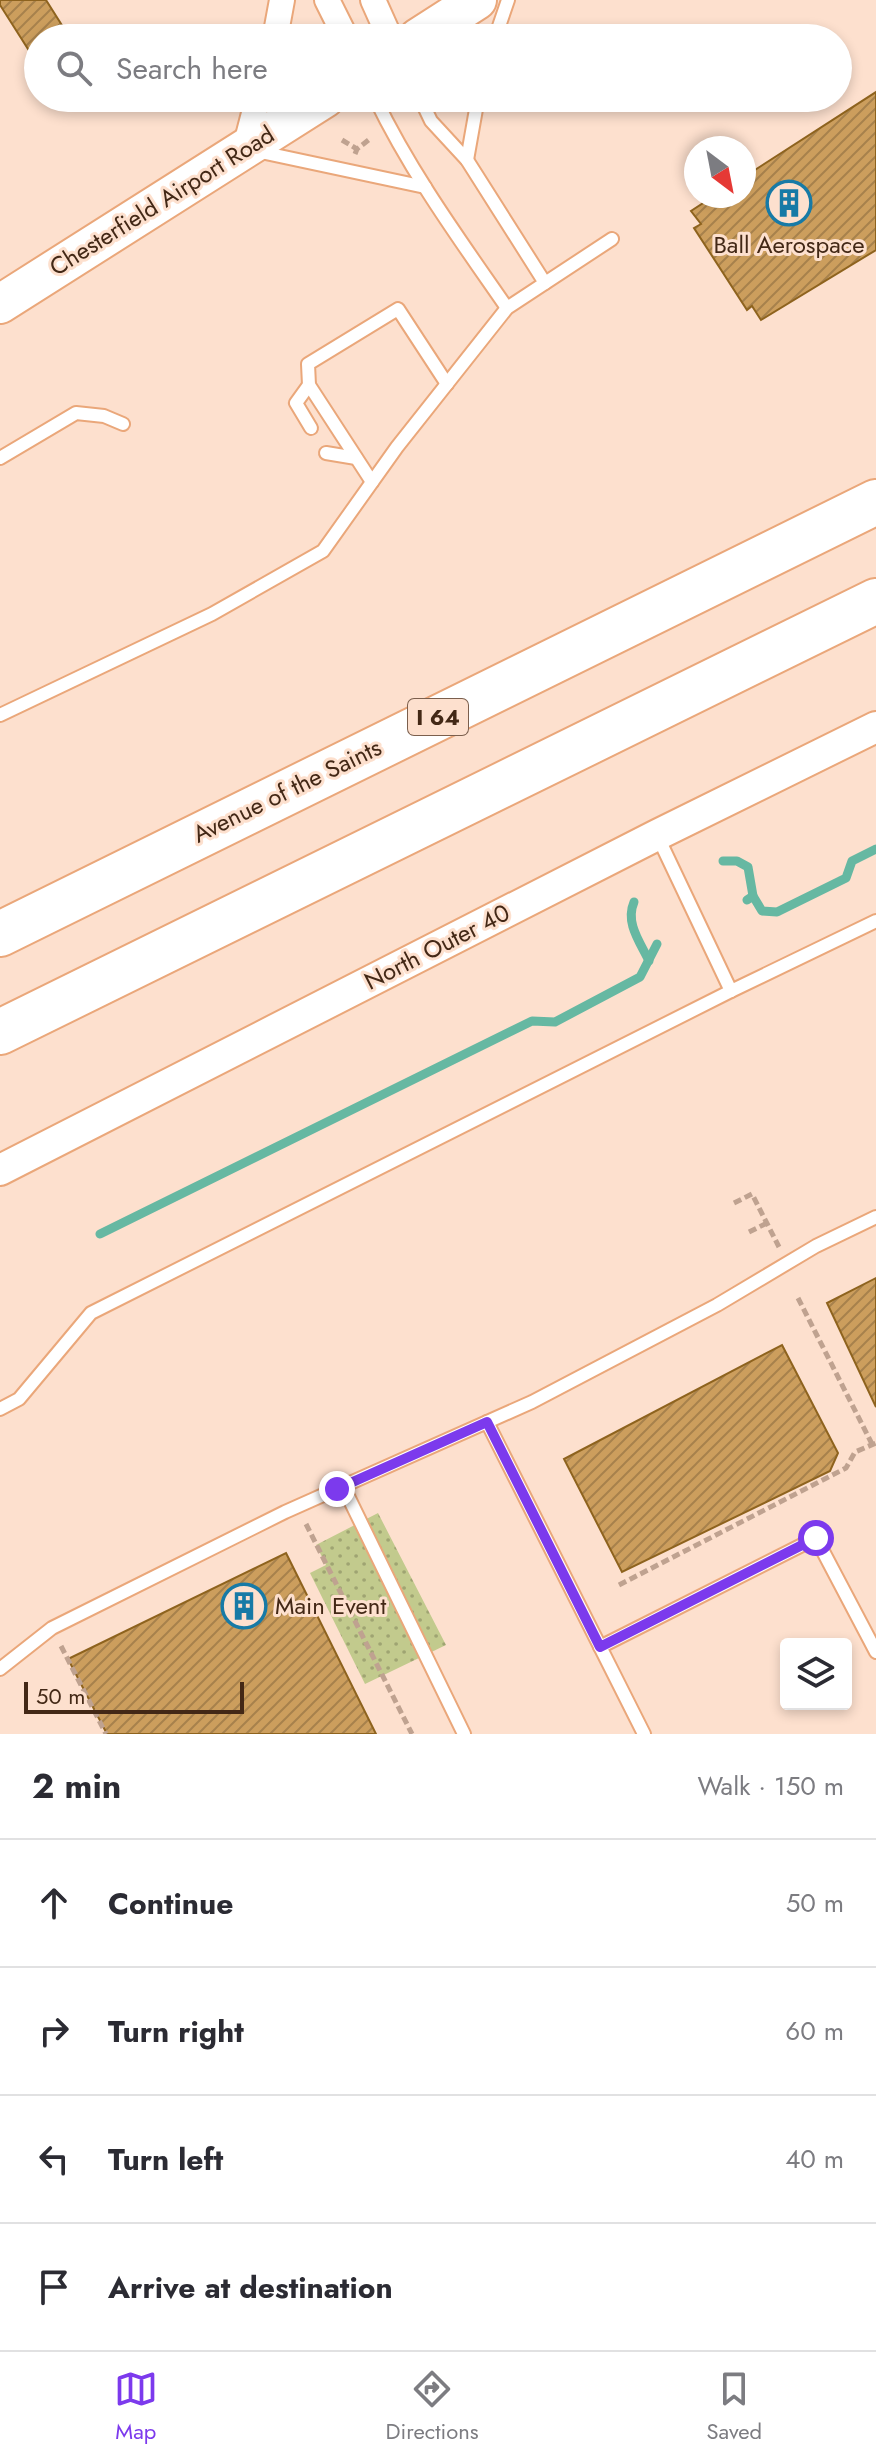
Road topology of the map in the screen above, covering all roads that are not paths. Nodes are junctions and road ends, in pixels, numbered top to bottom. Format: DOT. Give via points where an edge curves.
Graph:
graph roads {
  1 [pos="282,0"];
  2 [pos="327,0"];
  3 [pos="373,0"];
  4 [pos="477,0"];
  5 [pos="508,0"];
  6 [pos="278,24"];
  7 [pos="339,24"];
  8 [pos="384,24"];
  9 [pos="440,24"];
  10 [pos="500,24"];
  11 [pos="254,112"];
  12 [pos="303,112"];
  13 [pos="382,112"];
  14 [pos="427,112"];
  15 [pos="476,112"];
  16 [pos="245,148"];
  17 [pos="467,160"];
  18 [pos="425,187"];
  19 [pos="612,239"];
  20 [pos="545,283"];
  21 [pos="0,304"];
  22 [pos="507,308"];
  23 [pos="447,384"];
  24 [pos="309,385"];
  25 [pos="123,424"];
  26 [pos="311,428"];
  27 [pos="326,453"];
  28 [pos="0,458"];
  29 [pos="356,458"];
  30 [pos="372,482"];
  31 [pos="876,502"];
  32 [pos="876,601"];
  33 [pos="0,715"];
  34 [pos="876,727"];
  35 [pos="657,835"];
  36 [pos="876,921"];
  37 [pos="0,934"];
  38 [pos="731,991"];
  39 [pos="0,1032"];
  40 [pos="0,1170"];
  41 [pos="876,1217"];
  42 [pos="0,1409"];
  43 [pos="487,1422"];
  44 [pos="343,1486"];
  45 [pos="600,1647"];
  46 [pos="876,1652"];
  47 [pos="0,1669"];
  48 [pos="464,1734"];
  49 [pos="644,1734"];
  1 -- 6 [label="street"];
  2 -- 7 [label="street"];
  3 -- 8 [label="street"];
  4 -- 9 [label="main road"];
  5 -- 10 [label="lane"];
  11 -- 16 [label="street"];
  12 -- 16 [label="main road, Chesterfield Airport Road"];
  13 -- 18 [label="lane"];
  14 -- 17 [label="lane"];
  15 -- 17 [label="lane"];
  16 -- 18 [label="lane"];
  16 -- 21 [label="main road, Chesterfield Airport Road"];
  17 -- 20 [label="lane"];
  18 -- 22 [label="lane"];
  19 -- 20 [label="lane"];
  20 -- 22 [label="lane"];
  22 -- 23 [label="lane"];
  23 -- 24 [label="lane" via="398,309 308,364"];
  23 -- 30 [label="lane"];
  24 -- 26 [label="lane" via="296,403"];
  24 -- 29 [label="lane"];
  25 -- 28 [label="lane" via="76,413"];
  27 -- 29 [label="lane"];
  29 -- 30 [label="lane"];
  30 -- 33 [label="lane" via="323,551 212,614"];
  31 -- 37 [label="highway, Avenue of the Saints / I 64"];
  32 -- 39 [label="highway"];
  34 -- 35 [label="street, North Outer 40"];
  35 -- 38 [label="lane"];
  35 -- 40 [label="street, North Outer 40"];
  36 -- 38 [label="lane"];
  38 -- 42 [label="lane" via="91,1313 19,1399"];
  41 -- 43 [label="lane" via="633,1350"];
  43 -- 44 [label="lane"];
  43 -- 45 [label="lane"];
  44 -- 47 [label="lane" via="52,1628"];
  44 -- 48 [label="lane"];
  45 -- 46 [label="lane" via="816,1538"];
  45 -- 49 [label="lane"];
}
